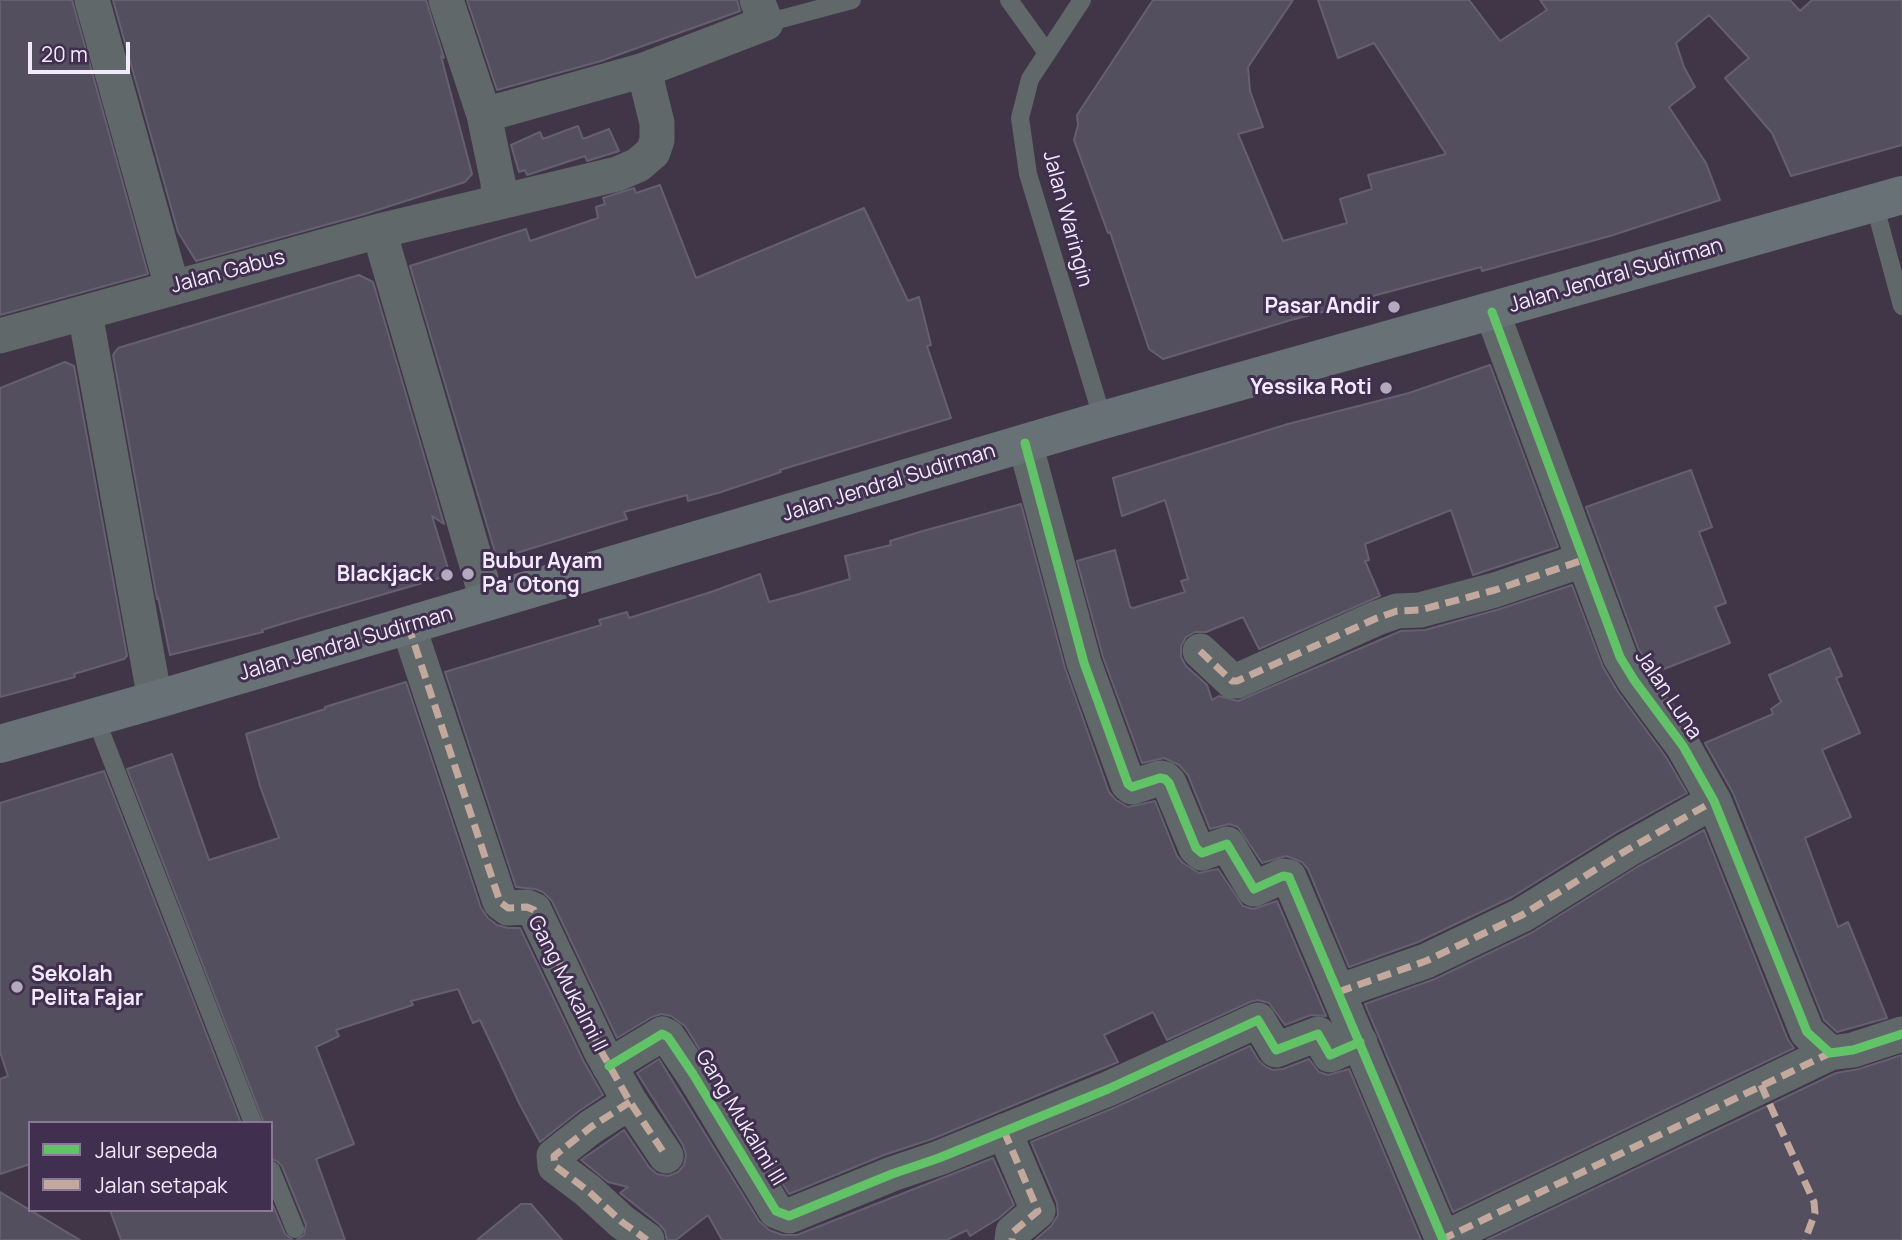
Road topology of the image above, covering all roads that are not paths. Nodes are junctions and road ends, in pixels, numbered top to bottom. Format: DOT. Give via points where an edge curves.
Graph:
graph roads {
  1 [pos="92,0"];
  2 [pos="446,0"];
  3 [pos="852,0"];
  4 [pos="1009,0"];
  5 [pos="1082,0"];
  6 [pos="762,12"];
  7 [pos="1047,53"];
  8 [pos="644,70"];
  9 [pos="484,115"];
  10 [pos="1888,199"];
  11 [pos="499,202"];
  12 [pos="379,231"];
  13 [pos="172,286"];
  14 [pos="1902,306"];
  15 [pos="1492,312"];
  16 [pos="85,313"];
  17 [pos="0,336"];
  18 [pos="1102,420"];
  19 [pos="1025,443"];
  20 [pos="1583,561"];
  21 [pos="488,603"];
  22 [pos="408,625"];
  23 [pos="1200,651"];
  24 [pos="155,701"];
  25 [pos="95,717"];
  26 [pos="0,744"];
  27 [pos="1714,801"];
  28 [pos="1338,992"];
  29 [pos="1902,1034"];
  30 [pos="1360,1042"];
  31 [pos="1830,1053"];
  32 [pos="609,1066"];
  33 [pos="630,1102"];
  34 [pos="252,1121"];
  35 [pos="1004,1131"];
  36 [pos="666,1156"];
  37 [pos="273,1175"];
  38 [pos="295,1229"];
  39 [pos="648,1240"];
  40 [pos="1012,1240"];
  41 [pos="1442,1240"];
  1 -- 13 [label="street"];
  2 -- 9 [label="street"];
  3 -- 6 [label="lane"];
  4 -- 7 [label="lane"];
  5 -- 7 [label="lane, Jalan Waringin"];
  6 -- 8 [label="street"];
  7 -- 18 [label="lane, Jalan Waringin" via="1030,79 1020,118 1028,174"];
  8 -- 9 [label="street"];
  8 -- 11 [label="street, Jalan Gabus" via="657,123 653,152 617,174"];
  9 -- 11 [label="street"];
  10 -- 14 [label="lane"];
  10 -- 15 [label="main road, Jalan Jendral Sudirman"];
  11 -- 12 [label="street, Jalan Gabus"];
  12 -- 13 [label="street, Jalan Gabus"];
  12 -- 21 [label="street"];
  13 -- 16 [label="street, Jalan Gabus"];
  15 -- 18 [label="main road, Jalan Jendral Sudirman"];
  15 -- 20 [label="street, Jalan Luna"];
  16 -- 17 [label="street, Jalan Gabus"];
  16 -- 24 [label="street"];
  18 -- 19 [label="main road, Jalan Jendral Sudirman"];
  19 -- 21 [label="main road, Jalan Jendral Sudirman"];
  19 -- 28 [label="street" via="1084,663 1128,784 1132,787 1165,779 1199,851 1227,844 1251,888 1289,877"];
  20 -- 23 [label="street" via="1496,590 1420,610 1397,611 1237,681"];
  20 -- 27 [label="street, Jalan Luna" via="1620,657 1683,746"];
  21 -- 22 [label="main road, Jalan Jendral Sudirman"];
  22 -- 24 [label="main road, Jalan Jendral Sudirman"];
  22 -- 32 [label="street, Gang Mukalmi II" via="500,902 508,908 534,910"];
  24 -- 25 [label="main road, Jalan Jendral Sudirman"];
  25 -- 26 [label="main road, Jalan Jendral Sudirman"];
  25 -- 34 [label="lane"];
  27 -- 28 [label="street" via="1522,915 1426,961"];
  27 -- 31 [label="street, Jalan Luna" via="1807,1032"];
  28 -- 30 [label="street"];
  29 -- 31 [label="street"];
  30 -- 35 [label="street" via="1329,1055 1318,1034 1276,1050 1258,1020"];
  30 -- 41 [label="street"];
  31 -- 41 [label="street"];
  32 -- 33 [label="street, Gang Mukalmi II"];
  32 -- 35 [label="street, Gang Mukalmi III" via="662,1034 667,1037 782,1215 800,1212"];
  33 -- 36 [label="street, Gang Mukalmi II"];
  33 -- 39 [label="street" via="554,1156 555,1166"];
  35 -- 40 [label="street" via="1038,1211 1013,1232"];
  37 -- 38 [label="lane"];
}
